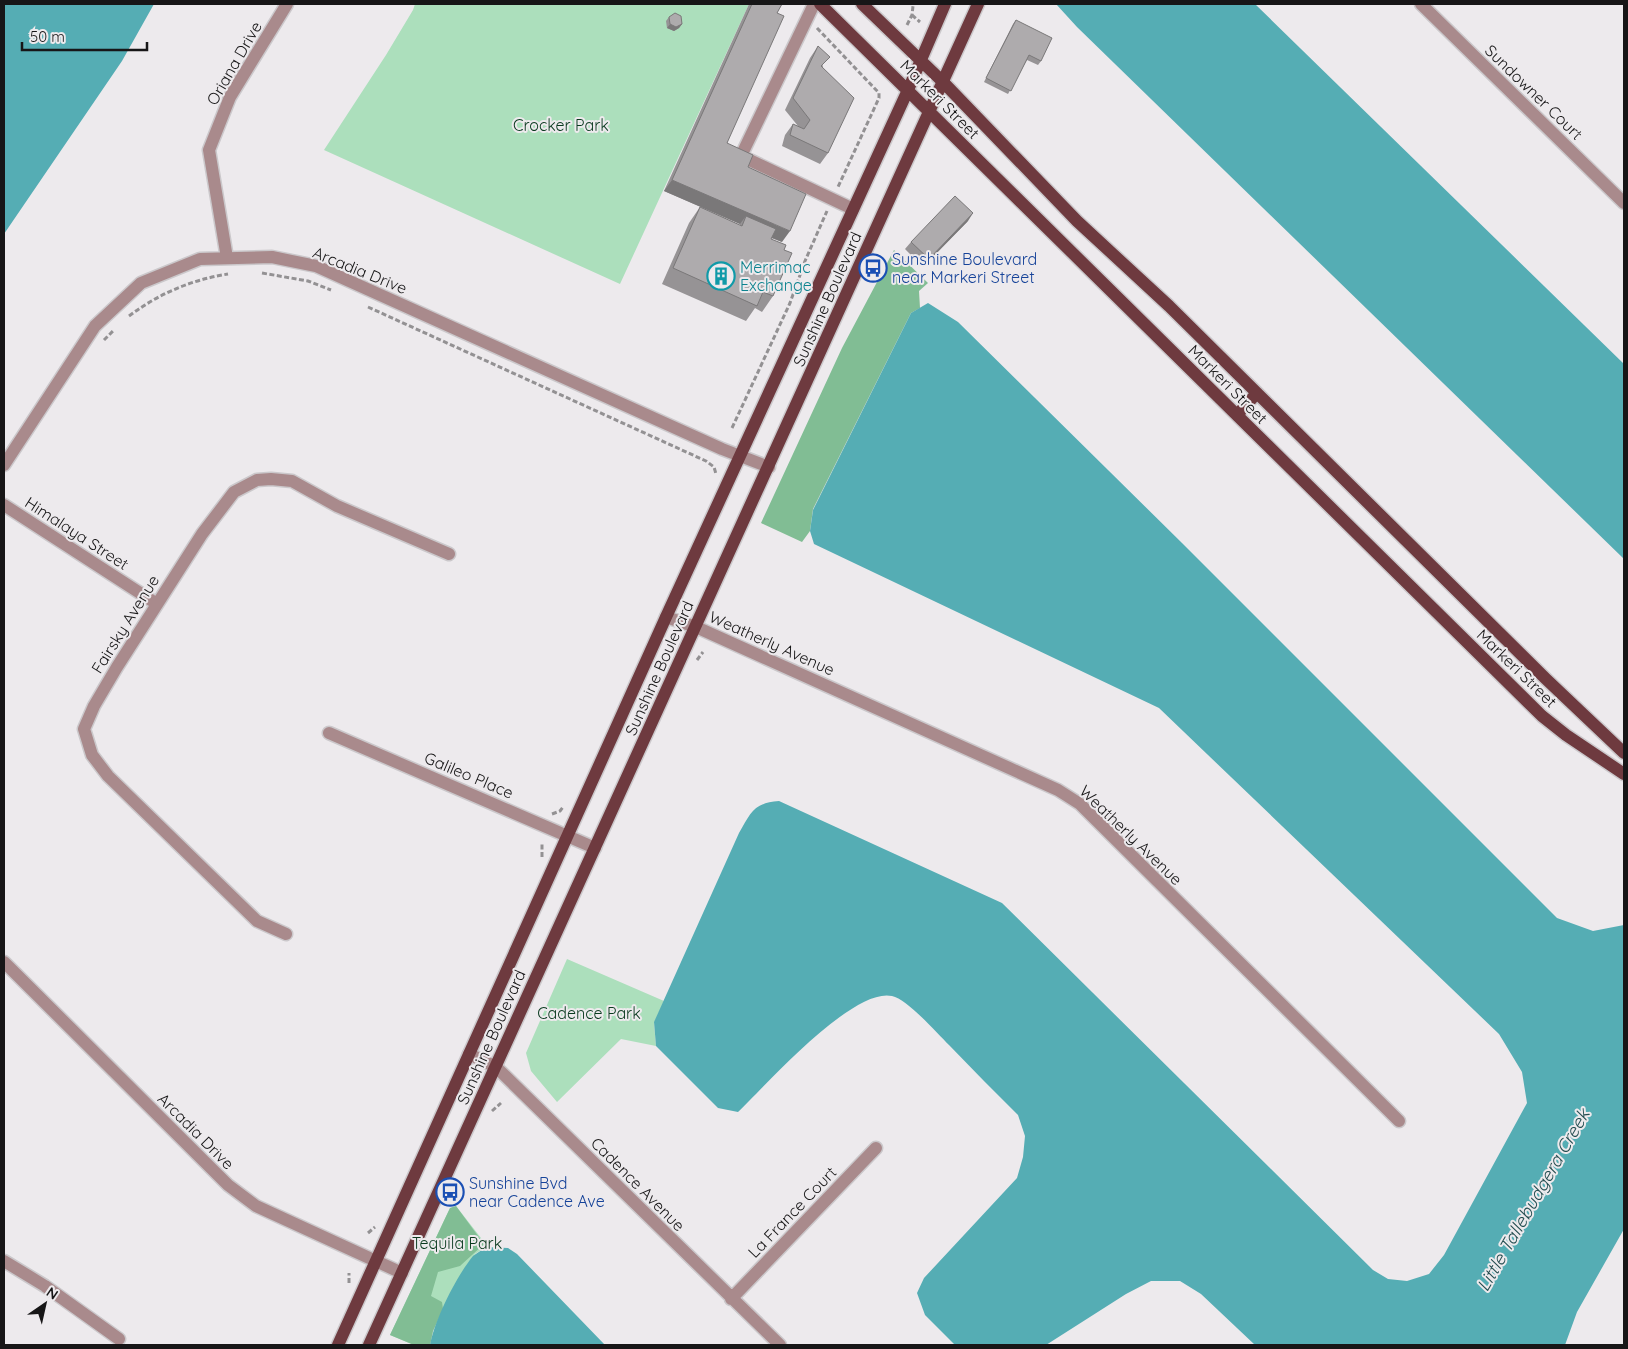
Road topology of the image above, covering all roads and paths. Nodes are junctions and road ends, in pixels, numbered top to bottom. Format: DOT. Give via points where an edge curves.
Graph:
graph roads {
  1 [pos="287,4"];
  2 [pos="814,4"];
  3 [pos="820,4"];
  4 [pos="862,4"];
  5 [pos="945,4"];
  6 [pos="978,4"];
  7 [pos="1421,4"];
  8 [pos="913,6"];
  9 [pos="912,15"];
  10 [pos="920,22"];
  11 [pos="907,25"];
  12 [pos="920,60"];
  13 [pos="943,82"];
  14 [pos="908,90"];
  15 [pos="930,112"];
  16 [pos="1624,203"];
  17 [pos="853,208"];
  18 [pos="227,258"];
  19 [pos="256,272"];
  20 [pos="232,273"];
  21 [pos="339,294"];
  22 [pos="364,306"];
  23 [pos="127,317"];
  24 [pos="121,324"];
  25 [pos="101,344"];
  26 [pos="1257,393"];
  27 [pos="1237,415"];
  28 [pos="739,456"];
  29 [pos="4,465"];
  30 [pos="768,467"];
  31 [pos="716,475"];
  32 [pos="4,505"];
  33 [pos="449,554"];
  34 [pos="157,604"];
  35 [pos="666,617"];
  36 [pos="696,627"];
  37 [pos="330,733"];
  38 [pos="1603,734"];
  39 [pos="1590,752"];
  40 [pos="1624,754"];
  41 [pos="1624,774"];
  42 [pos="567,802"];
  43 [pos="551,814"];
  44 [pos="567,835"];
  45 [pos="595,848"];
  46 [pos="286,934"];
  47 [pos="4,962"];
  48 [pos="469,1054"];
  49 [pos="496,1067"];
  50 [pos="1399,1121"];
  51 [pos="876,1148"];
  52 [pos="4,1261"];
  53 [pos="376,1262"];
  54 [pos="402,1273"];
  55 [pos="731,1298"];
  56 [pos="119,1339"];
  57 [pos="338,1345"];
  58 [pos="369,1345"];
  59 [pos="780,1345"];
  1 -- 18 [label="street, Oriana Drive" via="230,97 208,150"];
  2 -- 17 [label="street" via="741,156"];
  3 -- 14 [label="main road, Markeri Street"];
  4 -- 12 [label="main road, Markeri Street"];
  5 -- 12 [label="main road, Sunshine Boulevard"];
  6 -- 13 [label="main road, Sunshine Boulevard"];
  7 -- 16 [label="street, Sundowner Court"];
  8 -- 9 [label="path"];
  9 -- 10 [label="path"];
  9 -- 11 [label="path"];
  12 -- 13 [label="main road, Markeri Street"];
  12 -- 14 [label="main road, Sunshine Boulevard"];
  13 -- 15 [label="main road, Sunshine Boulevard"];
  13 -- 26 [label="main road, Markeri Street" via="1077,221"];
  14 -- 15 [label="main road, Markeri Street"];
  14 -- 17 [label="main road, Sunshine Boulevard"];
  15 -- 27 [label="main road, Markeri Street"];
  15 -- 30 [label="main road, Sunshine Boulevard"];
  17 -- 28 [label="main road, Sunshine Boulevard"];
  18 -- 28 [label="street, Arcadia Drive" via="272,257 316,266"];
  18 -- 29 [label="street, Arcadia Drive" via="200,259 141,283 95,326"];
  19 -- 21 [label="path" via="308,281"];
  20 -- 23 [label="path" via="182,285 146,303"];
  22 -- 31 [label="path" via="706,461 714,467"];
  24 -- 25 [label="path"];
  26 -- 27 [label="main road"];
  26 -- 38 [label="main road, Markeri Street"];
  27 -- 39 [label="main road, Markeri Street" via="1542,716"];
  28 -- 30 [label="street, Arcadia Drive"];
  28 -- 35 [label="main road, Sunshine Boulevard"];
  30 -- 36 [label="main road, Sunshine Boulevard"];
  32 -- 34 [label="street, Himalaya Street"];
  33 -- 34 [label="street, Fairsky Avenue" via="337,506 292,481 257,480 234,492 202,534"];
  34 -- 46 [label="street, Fairsky Avenue" via="87,721 84,729 92,755 108,776 257,921"];
  35 -- 36 [label="street, Weatherly Avenue"];
  35 -- 44 [label="main road, Sunshine Boulevard"];
  36 -- 45 [label="main road, Sunshine Boulevard"];
  36 -- 50 [label="street, Weatherly Avenue" via="1058,790 1080,804"];
  37 -- 44 [label="street, Galileo Place"];
  38 -- 39 [label="main road"];
  38 -- 40 [label="main road, Markeri Street"];
  39 -- 41 [label="main road, Markeri Street"];
  42 -- 43 [label="path" via="560,811"];
  44 -- 45 [label="street, Galileo Place"];
  44 -- 48 [label="main road, Sunshine Boulevard"];
  45 -- 49 [label="main road, Sunshine Boulevard"];
  47 -- 53 [label="street, Arcadia Drive" via="228,1185 256,1206"];
  48 -- 49 [label="street, Cadence Avenue"];
  48 -- 53 [label="main road, Sunshine Boulevard"];
  49 -- 54 [label="main road, Sunshine Boulevard"];
  49 -- 55 [label="street, Cadence Avenue"];
  51 -- 55 [label="street, La France Court"];
  52 -- 56 [label="street"];
  53 -- 54 [label="street, Arcadia Drive"];
  53 -- 57 [label="main road, Sunshine Boulevard"];
  54 -- 58 [label="main road, Sunshine Boulevard"];
  55 -- 59 [label="street, Cadence Avenue"];
}
